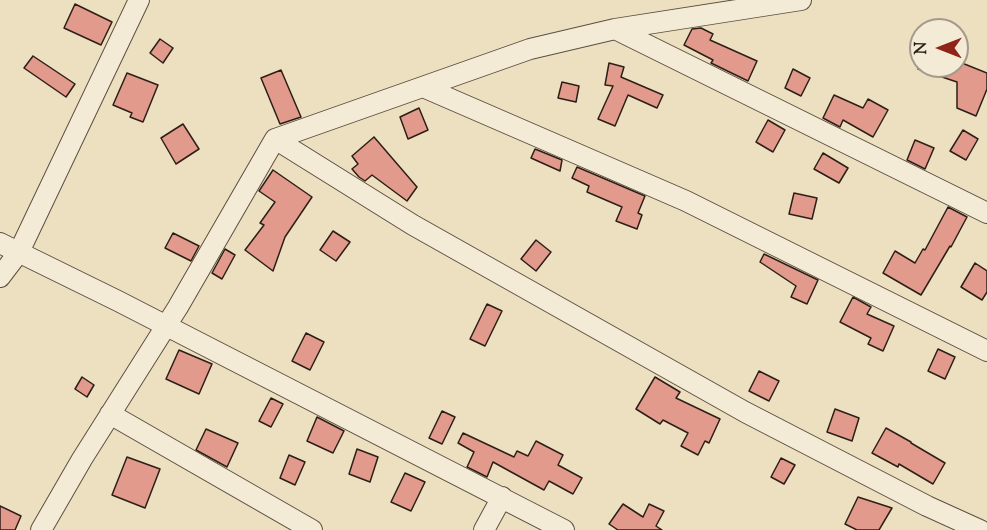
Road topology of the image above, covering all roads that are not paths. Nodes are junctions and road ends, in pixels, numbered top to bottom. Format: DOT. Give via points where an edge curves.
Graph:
graph roads {
  1 [pos="139,0"];
  2 [pos="801,0"];
  3 [pos="615,29"];
  4 [pos="423,87"];
  5 [pos="275,139"];
  6 [pos="987,213"];
  7 [pos="0,243"];
  8 [pos="19,252"];
  9 [pos="0,277"];
  10 [pos="165,326"];
  11 [pos="987,351"];
  12 [pos="110,414"];
  13 [pos="502,497"];
  14 [pos="41,530"];
  15 [pos="312,530"];
  16 [pos="484,530"];
  17 [pos="564,530"];
  18 [pos="980,530"];
  1 -- 8 [label="lane"];
  2 -- 3 [label="lane"];
  3 -- 4 [label="lane" via="530,49"];
  3 -- 6 [label="lane"];
  4 -- 5 [label="lane"];
  4 -- 11 [label="lane" via="686,201"];
  5 -- 10 [label="lane"];
  5 -- 18 [label="lane" via="413,225 745,412"];
  7 -- 8 [label="lane"];
  8 -- 9 [label="lane"];
  8 -- 10 [label="lane"];
  10 -- 12 [label="lane"];
  10 -- 13 [label="lane"];
  12 -- 14 [label="lane"];
  12 -- 15 [label="lane"];
  13 -- 16 [label="lane"];
  13 -- 17 [label="lane"];
}
